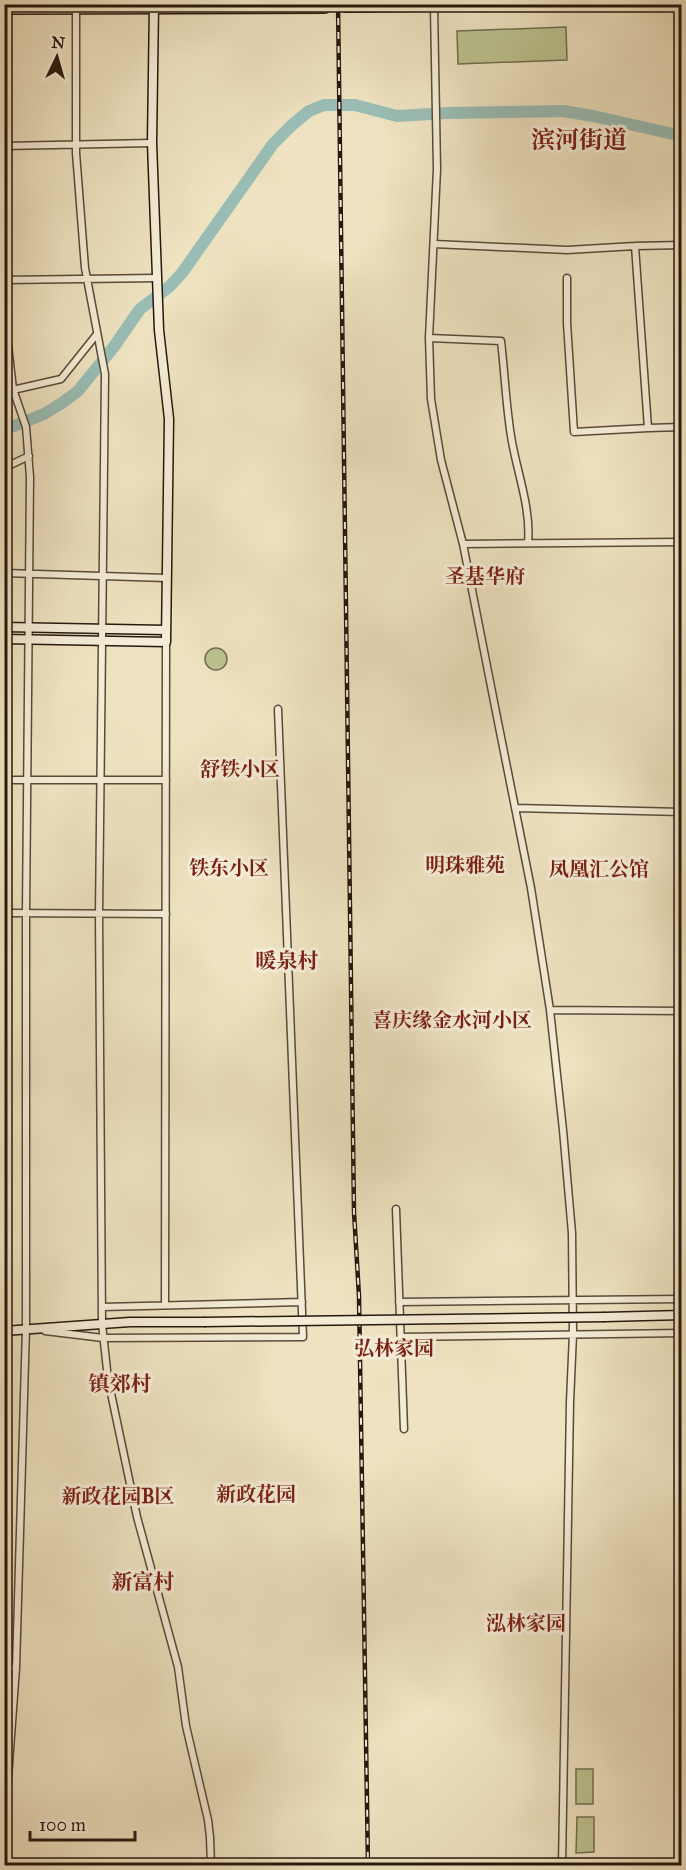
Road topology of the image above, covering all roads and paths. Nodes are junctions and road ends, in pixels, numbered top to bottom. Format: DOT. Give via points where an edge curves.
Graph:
graph roads {
  1 [pos="607,4"];
  2 [pos="154,6"];
  3 [pos="345,7"];
  4 [pos="434,7"];
  5 [pos="76,8"];
  6 [pos="325,8"];
  7 [pos="4,9"];
  8 [pos="152,143"];
  9 [pos="76,144"];
  10 [pos="4,146"];
  11 [pos="434,244"];
  12 [pos="681,245"];
  13 [pos="635,246"];
  14 [pos="157,278"];
  15 [pos="567,278"];
  16 [pos="87,279"];
  17 [pos="4,280"];
  18 [pos="4,287"];
  19 [pos="97,335"];
  20 [pos="429,338"];
  21 [pos="14,390"];
  22 [pos="4,392"];
  23 [pos="681,427"];
  24 [pos="648,428"];
  25 [pos="29,456"];
  26 [pos="4,468"];
  27 [pos="681,542"];
  28 [pos="528,543"];
  29 [pos="463,544"];
  30 [pos="4,573"];
  31 [pos="30,574"];
  32 [pos="102,576"];
  33 [pos="167,578"];
  34 [pos="4,627"];
  35 [pos="30,628"];
  36 [pos="101,629"];
  37 [pos="166,630"];
  38 [pos="4,639"];
  39 [pos="29,640"];
  40 [pos="101,641"];
  41 [pos="166,642"];
  42 [pos="278,709"];
  43 [pos="4,780"];
  44 [pos="28,780"];
  45 [pos="100,780"];
  46 [pos="166,780"];
  47 [pos="515,808"];
  48 [pos="681,812"];
  49 [pos="4,913"];
  50 [pos="26,913"];
  51 [pos="99,914"];
  52 [pos="166,914"];
  53 [pos="550,1010"];
  54 [pos="681,1011"];
  55 [pos="396,1209"];
  56 [pos="681,1299"];
  57 [pos="572,1300"];
  58 [pos="302,1302"];
  59 [pos="399,1302"];
  60 [pos="165,1305"];
  61 [pos="102,1307"];
  62 [pos="681,1316"];
  63 [pos="102,1324"];
  64 [pos="26,1329"];
  65 [pos="4,1331"];
  66 [pos="681,1333"];
  67 [pos="573,1334"];
  68 [pos="401,1337"];
  69 [pos="103,1338"];
  70 [pos="404,1429"];
  71 [pos="4,1668"];
  72 [pos="16,1668"];
  73 [pos="6,1793"];
  74 [pos="4,1832"];
  75 [pos="211,1866"];
  76 [pos="562,1866"];
  1 -- 4 [label="main road"];
  2 -- 5 [label="main road"];
  2 -- 6 [label="main road"];
  2 -- 8 [label="street"];
  3 -- 4 [label="main road"];
  4 -- 11 [label="street"];
  5 -- 7 [label="main road"];
  5 -- 9 [label="street"];
  8 -- 9 [label="street"];
  8 -- 14 [label="street"];
  9 -- 10 [label="street"];
  9 -- 16 [label="street"];
  11 -- 13 [label="street" via="567,249"];
  11 -- 20 [label="street"];
  12 -- 13 [label="street"];
  13 -- 24 [label="street"];
  14 -- 16 [label="street"];
  14 -- 33 [label="street" via="169,419"];
  15 -- 24 [label="street" via="574,432"];
  16 -- 17 [label="street"];
  16 -- 19 [label="street"];
  18 -- 21 [label="street"];
  19 -- 21 [label="street" via="61,379"];
  19 -- 32 [label="street" via="105,374"];
  20 -- 28 [label="street" via="501,341"];
  20 -- 29 [label="street" via="431,399 441,460"];
  21 -- 22 [label="street"];
  21 -- 25 [label="street" via="26,427"];
  23 -- 24 [label="street"];
  25 -- 26 [label="street"];
  25 -- 31 [label="street"];
  27 -- 28 [label="street"];
  28 -- 29 [label="street"];
  29 -- 47 [label="street"];
  30 -- 31 [label="street"];
  31 -- 32 [label="street"];
  31 -- 35 [label="street"];
  32 -- 33 [label="street"];
  32 -- 36 [label="street"];
  33 -- 37 [label="street"];
  34 -- 35 [label="street"];
  35 -- 36 [label="street"];
  35 -- 39 [label="street"];
  36 -- 37 [label="street"];
  36 -- 40 [label="street"];
  37 -- 41 [label="street"];
  38 -- 39 [label="street"];
  39 -- 40 [label="street"];
  39 -- 44 [label="street"];
  40 -- 41 [label="street"];
  40 -- 45 [label="street"];
  41 -- 46 [label="street"];
  42 -- 58 [label="street"];
  43 -- 44 [label="street"];
  44 -- 45 [label="street"];
  44 -- 50 [label="street"];
  45 -- 46 [label="street"];
  45 -- 51 [label="street"];
  46 -- 52 [label="street"];
  47 -- 48 [label="street"];
  47 -- 53 [label="street"];
  49 -- 50 [label="street"];
  50 -- 51 [label="street"];
  50 -- 64 [label="street"];
  51 -- 52 [label="street"];
  51 -- 61 [label="street"];
  52 -- 60 [label="street"];
  53 -- 54 [label="street"];
  53 -- 57 [label="street" via="572,1233"];
  55 -- 59 [label="street"];
  56 -- 57 [label="street"];
  57 -- 59 [label="street"];
  57 -- 67 [label="street"];
  58 -- 60 [label="street"];
  58 -- 69 [label="street" via="303,1337"];
  59 -- 68 [label="street"];
  60 -- 61 [label="street"];
  61 -- 63 [label="street"];
  62 -- 63 [label="street, bridge"];
  63 -- 64 [label="street"];
  63 -- 69 [label="street"];
  64 -- 65 [label="street"];
  64 -- 69 [label="street"];
  64 -- 72 [label="street"];
  66 -- 67 [label="street"];
  67 -- 68 [label="street"];
  67 -- 76 [label="street"];
  68 -- 70 [label="street"];
  69 -- 75 [label="street" via="137,1517 178,1667 186,1726 208,1820"];
  71 -- 72 [label="street"];
  72 -- 73 [label="street"];
  73 -- 74 [label="street"];
}
